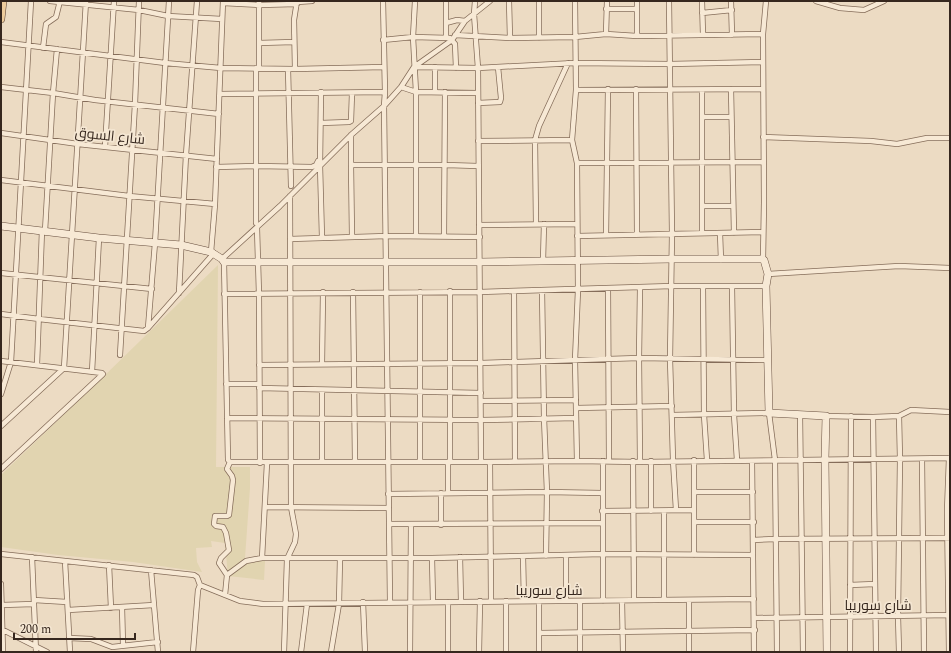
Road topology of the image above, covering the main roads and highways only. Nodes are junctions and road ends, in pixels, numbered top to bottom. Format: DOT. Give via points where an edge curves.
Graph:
graph roads {
  1 [pos="3,1"];
  2 [pos="1,19"];
  1 -- 2 [label="main road"];
}
